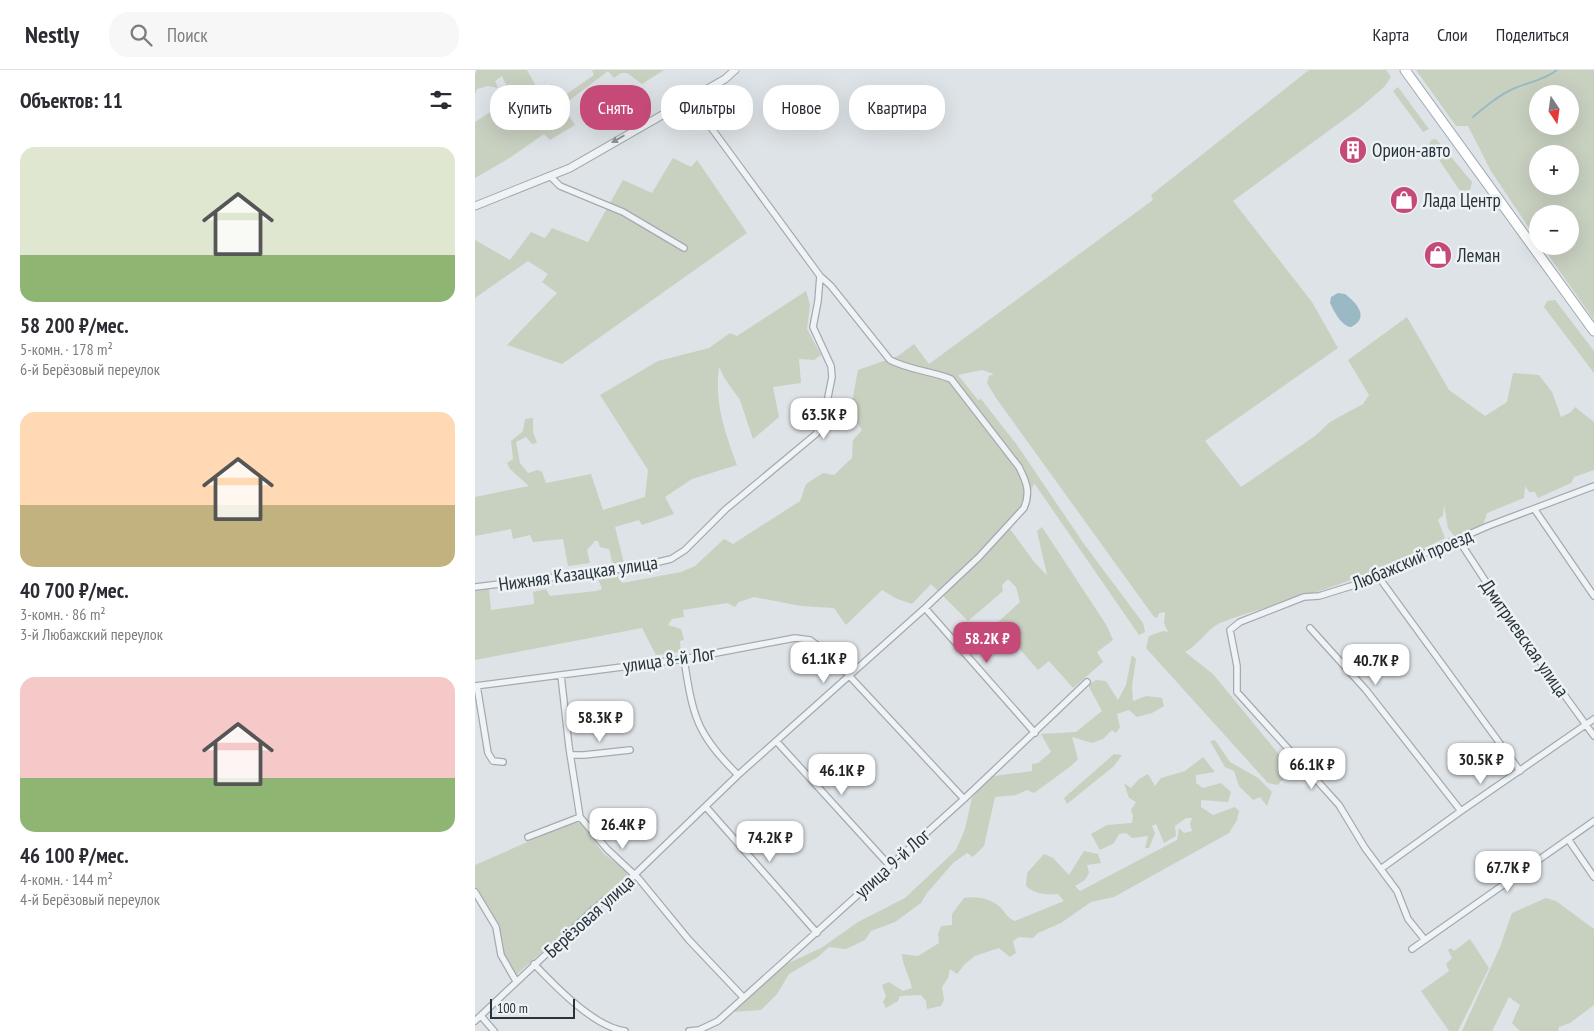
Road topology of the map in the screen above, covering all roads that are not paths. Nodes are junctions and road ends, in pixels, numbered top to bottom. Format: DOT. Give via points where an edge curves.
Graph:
graph roads {
  1 [pos="735,70"];
  2 [pos="1405,70"];
  3 [pos="712,85"];
  4 [pos="661,113"];
  5 [pos="713,130"];
  6 [pos="551,177"];
  7 [pos="475,206"];
  8 [pos="684,248"];
  9 [pos="820,276"];
  10 [pos="1594,331"];
  11 [pos="1594,486"];
  12 [pos="1535,510"];
  13 [pos="1458,539"];
  14 [pos="1383,583"];
  15 [pos="475,587"];
  16 [pos="1594,596"];
  17 [pos="925,608"];
  18 [pos="1310,628"];
  19 [pos="684,659"];
  20 [pos="561,675"];
  21 [pos="849,676"];
  22 [pos="1087,682"];
  23 [pos="476,686"];
  24 [pos="1594,720"];
  25 [pos="1587,724"];
  26 [pos="1035,733"];
  27 [pos="1594,736"];
  28 [pos="777,742"];
  29 [pos="631,750"];
  30 [pos="570,755"];
  31 [pos="503,762"];
  32 [pos="1521,771"];
  33 [pos="738,775"];
  34 [pos="964,799"];
  35 [pos="706,806"];
  36 [pos="1461,811"];
  37 [pos="580,817"];
  38 [pos="1594,822"];
  39 [pos="528,837"];
  40 [pos="1568,839"];
  41 [pos="889,865"];
  42 [pos="1382,868"];
  43 [pos="635,875"];
  44 [pos="1594,877"];
  45 [pos="475,892"];
  46 [pos="817,933"];
  47 [pos="1425,940"];
  48 [pos="1412,949"];
  49 [pos="534,964"];
  50 [pos="516,981"];
  51 [pos="743,997"];
  52 [pos="481,1016"];
  53 [pos="475,1021"];
  54 [pos="494,1031"];
  55 [pos="625,1031"];
  56 [pos="689,1031"];
  1 -- 3 [label="street"];
  2 -- 10 [label="main road"];
  4 -- 6 [label="street, one-way"];
  5 -- 9 [label="street"];
  6 -- 7 [label="street"];
  6 -- 8 [label="street" via="560,186 623,212"];
  9 -- 15 [label="street, Нижняя Казацкая улица" via="813,327 828,356 832,377 823,422 805,444 746,491 685,550 671,559 637,567"];
  9 -- 17 [label="street, Берёзовая улица" via="890,360 903,367 951,379 1027,482 1029,498 1024,508"];
  11 -- 12 [label="street, Любажский проезд"];
  12 -- 13 [label="street, Любажский проезд"];
  12 -- 16 [label="street"];
  13 -- 25 [label="street, Дмитриевская улица" via="1520,634"];
  13 -- 42 [label="street, Любажский проезд" via="1377,574 1374,579 1319,596 1304,597 1240,622 1230,630 1237,666 1237,692 1339,805 1365,848"];
  14 -- 32 [label="street"];
  17 -- 21 [label="street, Берёзовая улица"];
  17 -- 26 [label="street"];
  18 -- 36 [label="street" via="1366,690"];
  19 -- 20 [label="street, улица 8-й Лог"];
  19 -- 21 [label="street, улица 8-й Лог" via="795,638 817,643"];
  19 -- 33 [label="street" via="694,713 701,730 710,746"];
  20 -- 23 [label="street, улица 8-й Лог"];
  20 -- 30 [label="street"];
  21 -- 28 [label="street, Берёзовая улица"];
  21 -- 34 [label="street, улица 8-й Лог"];
  22 -- 26 [label="street, улица 9-й Лог"];
  23 -- 31 [label="street" via="488,753 493,761"];
  24 -- 25 [label="street"];
  25 -- 27 [label="street, Дмитриевская улица"];
  25 -- 32 [label="street"];
  26 -- 34 [label="street, улица 9-й Лог"];
  28 -- 33 [label="street, Берёзовая улица"];
  28 -- 41 [label="street"];
  29 -- 30 [label="street"];
  30 -- 37 [label="street"];
  32 -- 36 [label="street"];
  33 -- 35 [label="street, Берёзовая улица"];
  34 -- 41 [label="street, улица 9-й Лог"];
  35 -- 43 [label="street, Берёзовая улица"];
  35 -- 46 [label="street"];
  36 -- 42 [label="street"];
  37 -- 39 [label="street"];
  37 -- 43 [label="street"];
  38 -- 40 [label="street"];
  40 -- 44 [label="street"];
  40 -- 47 [label="street"];
  41 -- 46 [label="street, улица 9-й Лог"];
  42 -- 47 [label="street" via="1397,891 1408,919"];
  43 -- 49 [label="street, Берёзовая улица"];
  43 -- 51 [label="street"];
  45 -- 50 [label="street" via="496,927 501,955"];
  46 -- 51 [label="street, улица 9-й Лог"];
  47 -- 48 [label="street"];
  49 -- 50 [label="street, Берёзовая улица"];
  49 -- 55 [label="street" via="565,996 597,1018"];
  50 -- 52 [label="street, Берёзовая улица"];
  51 -- 56 [label="street, улица 9-й Лог" via="718,1021"];
  52 -- 53 [label="street, Берёзовая улица"];
  52 -- 54 [label="street"];
}
